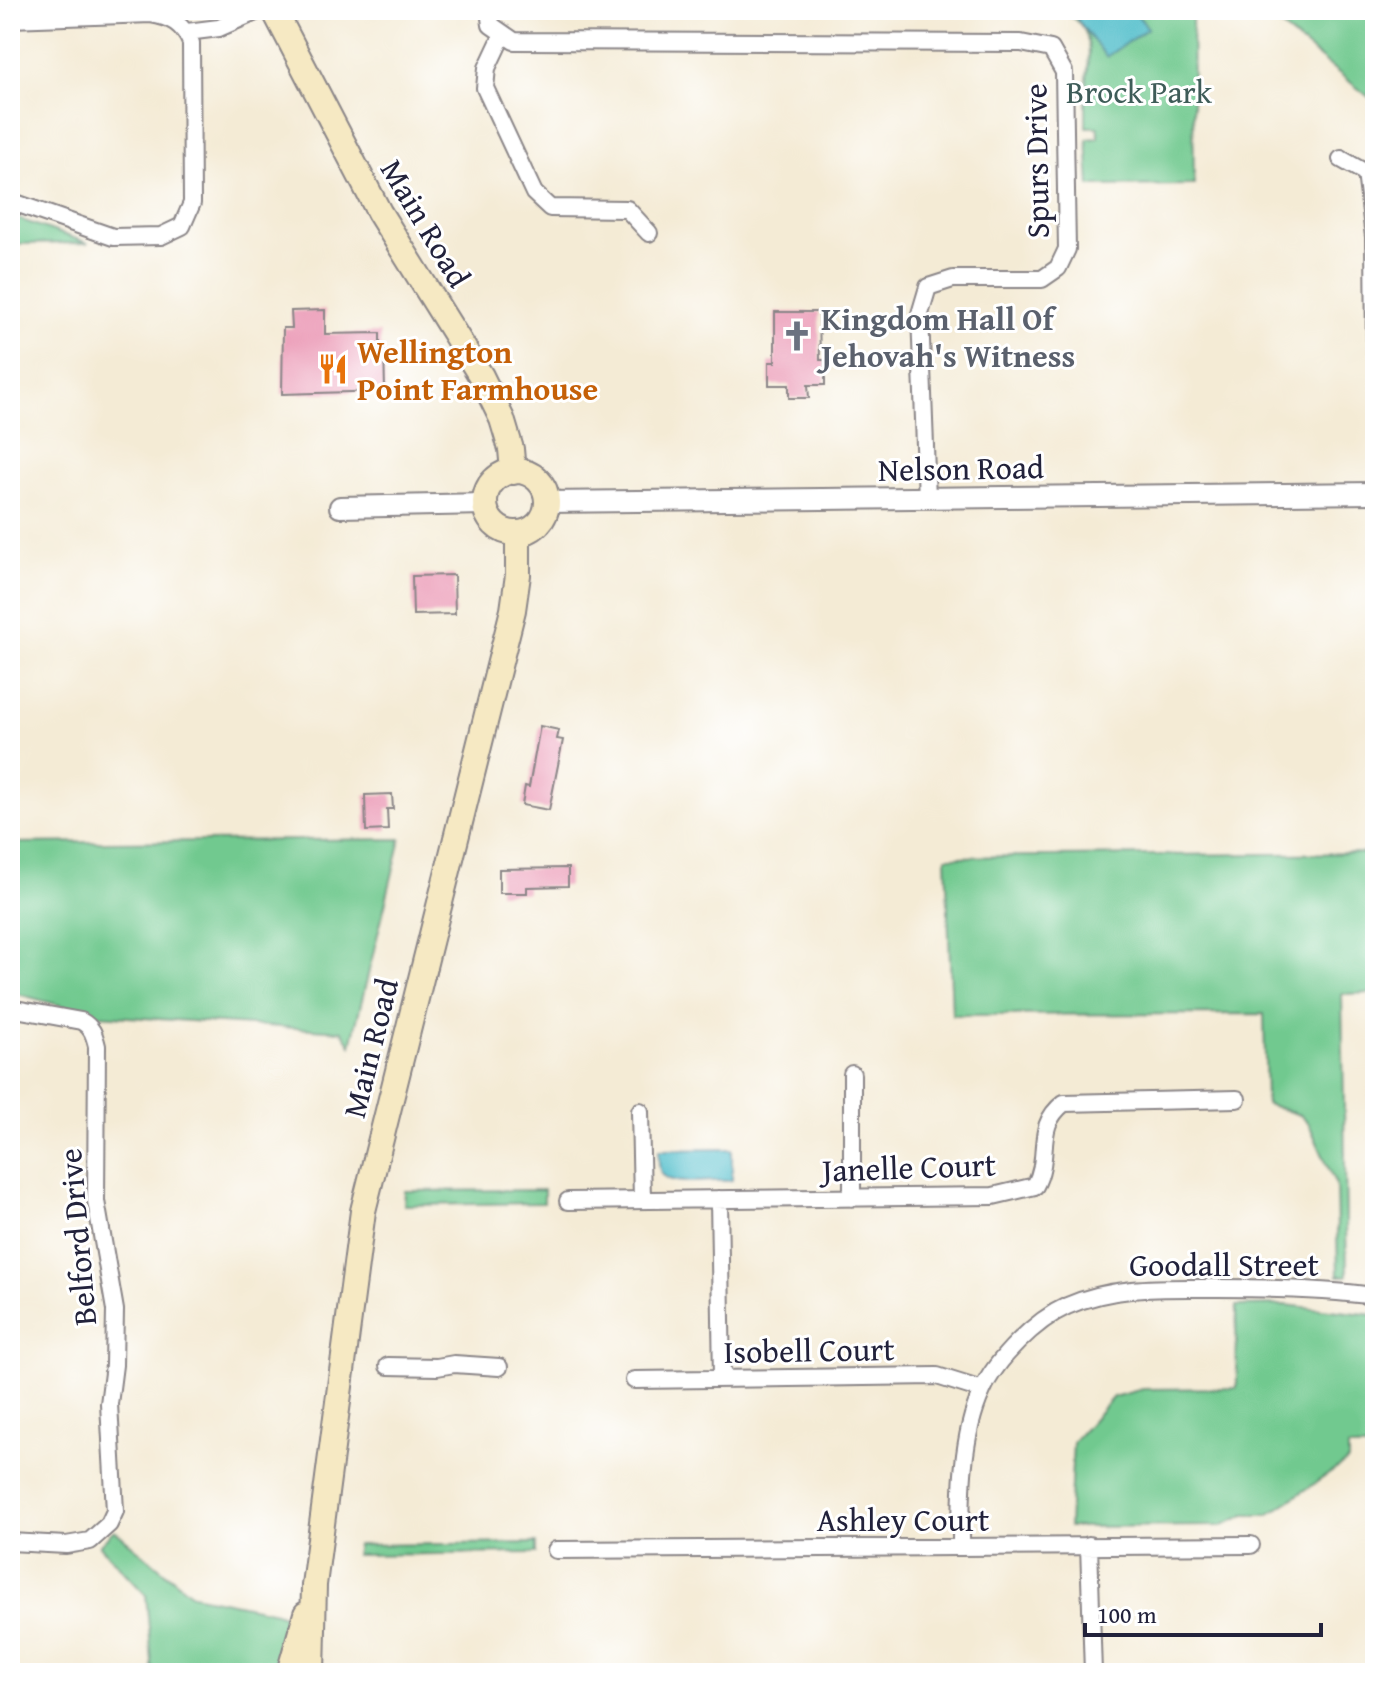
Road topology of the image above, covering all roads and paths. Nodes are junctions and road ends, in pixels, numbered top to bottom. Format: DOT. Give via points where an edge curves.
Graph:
graph roads {
  1 [pos="260,10"];
  2 [pos="274,10"];
  3 [pos="489,10"];
  4 [pos="10,19"];
  5 [pos="187,32"];
  6 [pos="503,34"];
  7 [pos="1341,159"];
  8 [pos="1370,167"];
  9 [pos="10,201"];
  10 [pos="649,233"];
  11 [pos="1375,356"];
  12 [pos="513,472"];
  13 [pos="1375,493"];
  14 [pos="927,499"];
  15 [pos="547,502"];
  16 [pos="485,504"];
  17 [pos="340,507"];
  18 [pos="518,533"];
  19 [pos="10,1008"];
  20 [pos="852,1074"];
  21 [pos="1237,1099"];
  22 [pos="640,1111"];
  23 [pos="852,1198"];
  24 [pos="719,1199"];
  25 [pos="642,1200"];
  26 [pos="568,1201"];
  27 [pos="1375,1296"];
  28 [pos="388,1366"];
  29 [pos="499,1367"];
  30 [pos="722,1379"];
  31 [pos="634,1380"];
  32 [pos="982,1390"];
  33 [pos="10,1542"];
  34 [pos="1089,1545"];
  35 [pos="1251,1545"];
  36 [pos="961,1546"];
  37 [pos="556,1550"];
  38 [pos="314,1585"];
  39 [pos="289,1673"];
  40 [pos="312,1673"];
  41 [pos="1093,1673"];
  1 -- 5 [label="street" via="219,28"];
  2 -- 12 [label="main road, Main Road" via="379,212 481,376 502,419"];
  3 -- 6 [label="street" via="491,25"];
  4 -- 5 [label="street" via="151,14 165,16"];
  5 -- 9 [label="street" via="192,203 182,226 161,236 113,237"];
  6 -- 10 [label="street" via="487,68 485,88 534,193 550,208 627,209"];
  6 -- 14 [label="street, Spurs Drive" via="514,41 1021,43 1051,49 1064,72 1067,249 1058,268 1042,279 953,279 928,287 920,314"];
  7 -- 8 [label="street"];
  8 -- 11 [label="street"];
  12 -- 15 [label="main road" via="533,476"];
  12 -- 16 [label="main road" via="490,486"];
  13 -- 14 [label="street, Nelson Road"];
  14 -- 15 [label="street, Nelson Road"];
  15 -- 18 [label="main road" via="535,527"];
  16 -- 17 [label="street"];
  16 -- 18 [label="main road" via="492,522"];
  18 -- 38 [label="main road, Main Road" via="513,610 363,1211"];
  19 -- 33 [label="street, Belford Drive" via="81,1021 89,1025 97,1046 96,1201 115,1310 109,1404 115,1511 90,1541"];
  20 -- 23 [label="street"];
  21 -- 23 [label="street, Janelle Court" via="1064,1103 1050,1114 1035,1186 993,1196"];
  22 -- 25 [label="street"];
  23 -- 24 [label="street, Janelle Court"];
  24 -- 25 [label="street, Janelle Court"];
  24 -- 30 [label="street"];
  25 -- 26 [label="street, Janelle Court"];
  27 -- 32 [label="street, Goodall Street" via="1297,1288 1108,1293 1066,1306 1036,1326 1012,1347"];
  28 -- 29 [label="street"];
  30 -- 31 [label="street, Isobell Court"];
  30 -- 32 [label="street, Isobell Court" via="937,1376"];
  32 -- 36 [label="street, Goodall Street" via="961,1484"];
  34 -- 35 [label="street, Ashley Court"];
  34 -- 36 [label="street, Ashley Court"];
  34 -- 41 [label="street"];
  36 -- 37 [label="street, Ashley Court"];
  38 -- 39 [label="main road, Main Road"];
  38 -- 40 [label="main road, Main Road"];
}
